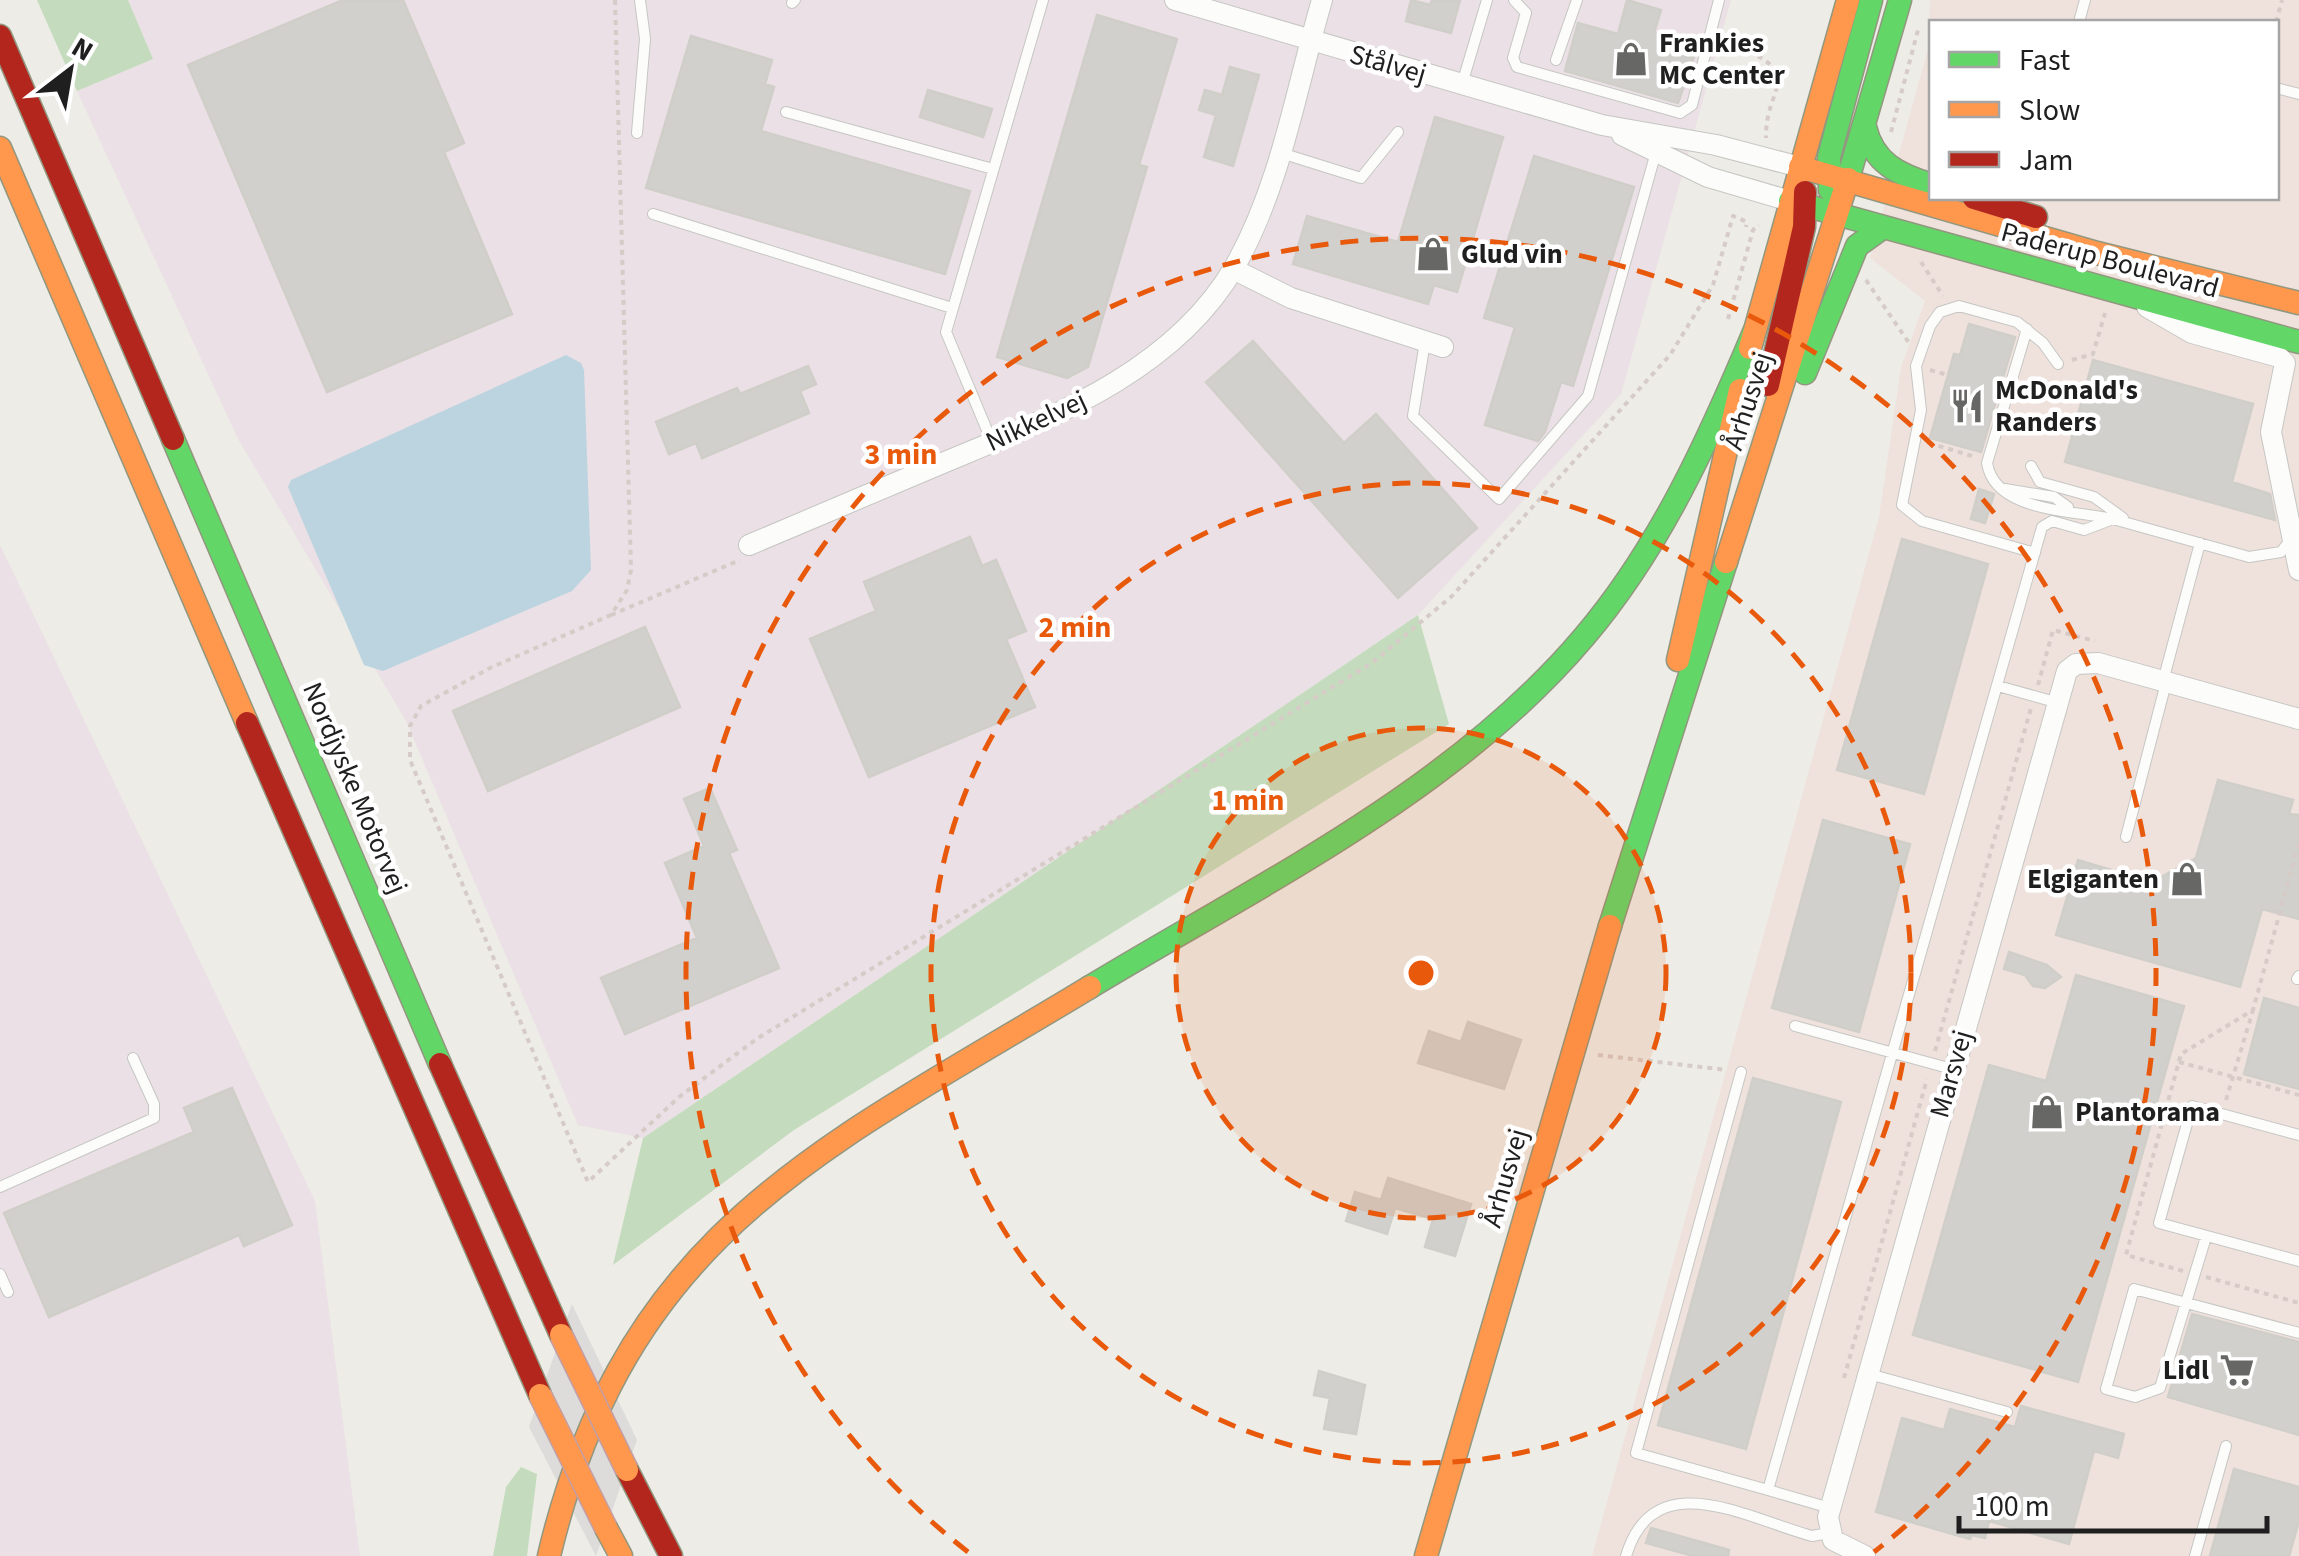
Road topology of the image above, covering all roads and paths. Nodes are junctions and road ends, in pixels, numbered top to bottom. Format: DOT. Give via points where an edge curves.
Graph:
graph roads {
  1 [pos="614,0"];
  2 [pos="640,0"];
  3 [pos="1044,0"];
  4 [pos="1175,0"];
  5 [pos="1322,0"];
  6 [pos="1514,0"];
  7 [pos="1530,0"];
  8 [pos="1578,0"];
  9 [pos="1719,0"];
  10 [pos="1848,0"];
  11 [pos="1871,0"];
  12 [pos="1900,0"];
  13 [pos="1489,2"];
  14 [pos="1526,13"];
  15 [pos="1920,18"];
  16 [pos="1725,23"];
  17 [pos="0,36"];
  18 [pos="1310,42"];
  19 [pos="1556,60"];
  20 [pos="1461,85"];
  21 [pos="786,112"];
  22 [pos="1602,125"];
  23 [pos="1865,127"];
  24 [pos="1398,132"];
  25 [pos="1765,132"];
  26 [pos="637,134"];
  27 [pos="0,148"];
  28 [pos="1656,152"];
  29 [pos="1280,153"];
  30 [pos="1883,164"];
  31 [pos="1793,168"];
  32 [pos="993,169"];
  33 [pos="1837,178"];
  34 [pos="1929,183"];
  35 [pos="1980,200"];
  36 [pos="1799,204"];
  37 [pos="1840,211"];
  38 [pos="653,214"];
  39 [pos="1746,227"];
  40 [pos="1882,228"];
  41 [pos="1922,262"];
  42 [pos="1233,269"];
  43 [pos="1861,272"];
  44 [pos="2128,296"];
  45 [pos="2299,303"];
  46 [pos="952,308"];
  47 [pos="1951,309"];
  48 [pos="2105,313"];
  49 [pos="2027,328"];
  50 [pos="1754,332"];
  51 [pos="2299,342"];
  52 [pos="1434,344"];
  53 [pos="1919,357"];
  54 [pos="2058,364"];
  55 [pos="1948,375"];
  56 [pos="992,442"];
  57 [pos="2030,466"];
  58 [pos="2112,519"];
  59 [pos="2132,524"];
  60 [pos="1738,533"];
  61 [pos="2291,538"];
  62 [pos="2200,543"];
  63 [pos="749,545"];
  64 [pos="2035,553"];
  65 [pos="2299,570"];
  66 [pos="611,614"];
  67 [pos="2165,682"];
  68 [pos="1998,686"];
  69 [pos="2055,702"];
  70 [pos="2299,719"];
  71 [pos="1642,817"];
  72 [pos="2126,836"];
  73 [pos="2253,1010"];
  74 [pos="1796,1026"];
  75 [pos="1574,1051"];
  76 [pos="1894,1053"];
  77 [pos="133,1058"];
  78 [pos="2179,1062"];
  79 [pos="1952,1069"];
  80 [pos="1741,1072"];
  81 [pos="2232,1077"];
  82 [pos="2299,1095"];
  83 [pos="2222,1114"];
  84 [pos="2299,1135"];
  85 [pos="0,1187"];
  86 [pos="2206,1237"];
  87 [pos="2299,1262"];
  88 [pos="0,1274"];
  89 [pos="8,1292"];
  90 [pos="2186,1303"];
  91 [pos="2299,1333"];
  92 [pos="1868,1374"];
  93 [pos="2007,1412"];
  94 [pos="2226,1446"];
  95 [pos="1768,1490"];
  96 [pos="1830,1508"];
  97 [pos="1829,1534"];
  98 [pos="549,1556"];
  99 [pos="621,1556"];
  100 [pos="671,1556"];
  101 [pos="1426,1556"];
  102 [pos="1626,1556"];
  103 [pos="1865,1556"];
  104 [pos="2195,1556"];
  1 -- 66 [label="path" via="632,570"];
  2 -- 26 [label="lane"];
  3 -- 32 [label="lane"];
  4 -- 18 [label="street, Stålvej"];
  5 -- 18 [label="street, Nikkelvej"];
  6 -- 14 [label="lane"];
  7 -- 14 [label="lane"];
  8 -- 19 [label="lane"];
  9 -- 14 [label="lane" via="1692,105 1680,114 1518,67 1513,58"];
  10 -- 31 [label="main road, Århusvej"];
  11 -- 33 [label="main road"];
  12 -- 23 [label="main road, Århusvej"];
  13 -- 20 [label="lane"];
  15 -- 30 [label="path"];
  16 -- 25 [label="path" via="1733,44 1776,69 1780,86"];
  17 -- 100 [label="main road, Nordjyske Motorvej, bridge" via="477,1150"];
  18 -- 20 [label="street, Stålvej"];
  18 -- 29 [label="street, Nikkelvej"];
  20 -- 22 [label="street, Stålvej"];
  21 -- 32 [label="lane"];
  22 -- 28 [label="street, Stålvej"];
  22 -- 31 [label="street, Stålvej" via="1716,144"];
  23 -- 30 [label="main road"];
  23 -- 33 [label="main road, Århusvej"];
  24 -- 29 [label="lane" via="1361,178"];
  27 -- 99 [label="main road, bridge" via="430,1150"];
  28 -- 36 [label="street, Stålvej" via="1708,177"];
  28 -- 52 [label="lane" via="1588,396 1499,499 1413,416"];
  29 -- 42 [label="street, Nikkelvej" via="1266,202"];
  30 -- 34 [label="main road"];
  31 -- 33 [label="main road, Paderup Boulevard"];
  31 -- 36 [label="main road, Århusvej"];
  32 -- 46 [label="lane"];
  33 -- 37 [label="main road, Århusvej"];
  33 -- 45 [label="main road, Paderup Boulevard"];
  35 -- 45 [label="main road"];
  36 -- 37 [label="main road, Paderup Boulevard"];
  36 -- 50 [label="main road, Århusvej"];
  36 -- 60 [label="main road"];
  37 -- 40 [label="main road, Paderup Boulevard"];
  37 -- 60 [label="main road, Århusvej"];
  38 -- 46 [label="lane"];
  39 -- 66 [label="path" via="1733,216 1712,285 1670,355 1452,596 1372,663 758,1038 679,1097 588,1182 410,760 410,726 421,706 453,687"];
  40 -- 44 [label="main road, Paderup Boulevard"];
  40 -- 60 [label="main road" via="1857,246"];
  41 -- 47 [label="path"];
  42 -- 52 [label="street" via="1291,298"];
  42 -- 56 [label="street, Nikkelvej" via="1188,324 1144,362 1076,407"];
  43 -- 53 [label="path"];
  44 -- 51 [label="main road, Paderup Boulevard"];
  44 -- 61 [label="street" via="2192,332 2286,363 2271,432"];
  46 -- 56 [label="lane" via="946,332"];
  47 -- 49 [label="lane"];
  47 -- 53 [label="lane" via="1933,319"];
  48 -- 54 [label="path" via="2093,354"];
  49 -- 54 [label="lane"];
  49 -- 58 [label="lane" via="1988,463 1991,477 2004,489"];
  50 -- 71 [label="main road, Århusvej"];
  50 -- 98 [label="main road" via="1660,531 1576,646 1508,717 1353,828 849,1134 719,1234 629,1348 587,1436"];
  53 -- 55 [label="path" via="1930,370"];
  53 -- 64 [label="lane" via="1921,410 1901,502 1906,511"];
  56 -- 63 [label="street, Nikkelvej"];
  57 -- 59 [label="lane" via="2040,482 2094,497"];
  58 -- 59 [label="lane"];
  58 -- 64 [label="lane" via="2084,530 2045,523"];
  59 -- 62 [label="lane"];
  60 -- 71 [label="main road, Århusvej"];
  61 -- 62 [label="lane" via="2281,552 2249,557"];
  61 -- 65 [label="street"];
  62 -- 67 [label="lane"];
  63 -- 66 [label="path" via="753,555"];
  64 -- 68 [label="lane"];
  67 -- 69 [label="street, Marsvej" via="2087,661 2066,671"];
  67 -- 70 [label="street, Marsvej"];
  67 -- 72 [label="lane"];
  68 -- 69 [label="lane"];
  68 -- 76 [label="lane"];
  69 -- 79 [label="street, Marsvej"];
  71 -- 75 [label="main road, Århusvej"];
  73 -- 81 [label="path"];
  74 -- 76 [label="lane"];
  75 -- 80 [label="path"];
  75 -- 101 [label="main road, Århusvej"];
  76 -- 79 [label="lane"];
  76 -- 95 [label="lane"];
  77 -- 85 [label="lane" via="154,1118"];
  78 -- 81 [label="path"];
  79 -- 92 [label="street, Marsvej"];
  80 -- 95 [label="lane" via="1636,1453"];
  81 -- 82 [label="path"];
  81 -- 83 [label="path"];
  83 -- 84 [label="lane"];
  83 -- 86 [label="lane" via="2192,1106 2159,1223"];
  86 -- 87 [label="lane"];
  86 -- 90 [label="lane"];
  88 -- 89 [label="lane"];
  90 -- 90 [label="lane" via="2134,1289 2106,1389 2135,1397 2160,1388"];
  90 -- 91 [label="lane"];
  92 -- 93 [label="lane"];
  92 -- 96 [label="street, Marsvej"];
  94 -- 104 [label="lane"];
  95 -- 96 [label="lane"];
  96 -- 97 [label="street, Marsvej"];
  97 -- 102 [label="lane" via="1812,1536 1686,1500 1654,1511 1633,1532"];
  97 -- 103 [label="street"];
}
